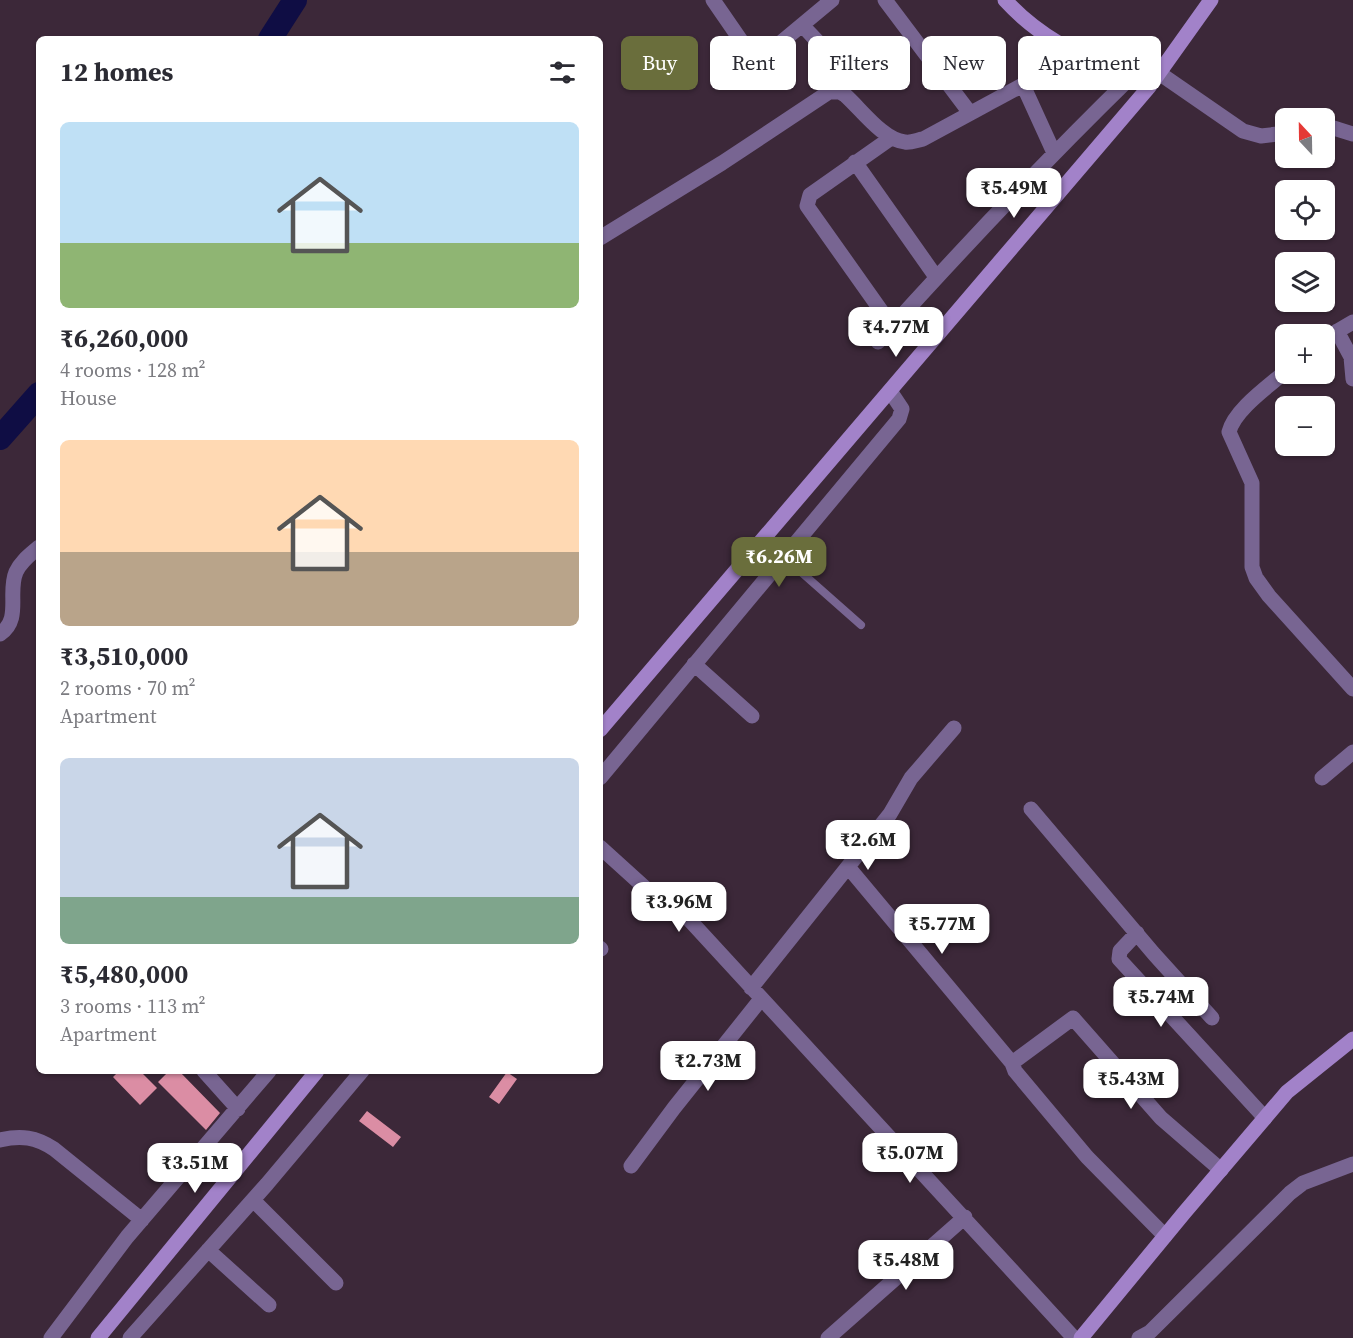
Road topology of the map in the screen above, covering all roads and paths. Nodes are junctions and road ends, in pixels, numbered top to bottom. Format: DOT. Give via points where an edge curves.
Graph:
graph roads {
  1 [pos="713,0"];
  2 [pos="831,0"];
  3 [pos="885,0"];
  4 [pos="1005,0"];
  5 [pos="1211,0"];
  6 [pos="802,25"];
  7 [pos="1045,36"];
  8 [pos="1161,70"];
  9 [pos="1161,74"];
  10 [pos="1018,88"];
  11 [pos="1025,90"];
  12 [pos="1118,90"];
  13 [pos="1146,90"];
  14 [pos="840,92"];
  15 [pos="970,113"];
  16 [pos="1335,128"];
  17 [pos="1275,134"];
  18 [pos="1353,134"];
  19 [pos="891,138"];
  20 [pos="1054,153"];
  21 [pos="855,162"];
  22 [pos="603,236"];
  23 [pos="936,277"];
  24 [pos="1353,322"];
  25 [pos="892,326"];
  26 [pos="1335,333"];
  27 [pos="1335,339"];
  28 [pos="878,342"];
  29 [pos="1353,379"];
  30 [pos="1275,381"];
  31 [pos="890,390"];
  32 [pos="36,550"];
  33 [pos="784,557"];
  34 [pos="861,625"];
  35 [pos="0,634"];
  36 [pos="694,664"];
  37 [pos="1353,689"];
  38 [pos="752,716"];
  39 [pos="603,726"];
  40 [pos="954,728"];
  41 [pos="1353,752"];
  42 [pos="603,774"];
  43 [pos="1322,778"];
  44 [pos="1031,809"];
  45 [pos="603,850"];
  46 [pos="849,868"];
  47 [pos="1137,933"];
  48 [pos="756,994"];
  49 [pos="1212,1017"];
  50 [pos="1353,1039"];
  51 [pos="1012,1063"];
  52 [pos="207,1074"];
  53 [pos="267,1074"];
  54 [pos="315,1074"];
  55 [pos="360,1074"];
  56 [pos="238,1109"];
  57 [pos="1265,1118"];
  58 [pos="0,1140"];
  59 [pos="1353,1164"];
  60 [pos="631,1166"];
  61 [pos="1221,1170"];
  62 [pos="253,1200"];
  63 [pos="964,1217"];
  64 [pos="142,1220"];
  65 [pos="1165,1236"];
  66 [pos="208,1250"];
  67 [pos="336,1283"];
  68 [pos="268,1305"];
  69 [pos="51,1338"];
  70 [pos="98,1338"];
  71 [pos="130,1338"];
  72 [pos="828,1338"];
  73 [pos="1074,1338"];
  74 [pos="1081,1338"];
  75 [pos="1139,1338"];
  1 -- 6 [label="street" via="754,60 761,59"];
  2 -- 6 [label="street"];
  3 -- 15 [label="street"];
  4 -- 7 [label="street"];
  5 -- 8 [label="street"];
  6 -- 14 [label="street" via="836,66"];
  9 -- 17 [label="street" via="1243,131 1261,136"];
  10 -- 15 [label="street"];
  11 -- 20 [label="street"];
  12 -- 20 [label="street"];
  13 -- 31 [label="street"];
  14 -- 19 [label="street"];
  14 -- 22 [label="street" via="822,95"];
  15 -- 19 [label="street" via="923,139 906,143"];
  16 -- 18 [label="street"];
  19 -- 21 [label="street"];
  20 -- 23 [label="street"];
  21 -- 23 [label="street"];
  21 -- 25 [label="street" via="810,195 807,206"];
  23 -- 25 [label="street"];
  24 -- 26 [label="street"];
  25 -- 28 [label="street"];
  27 -- 29 [label="street" via="1351,357"];
  30 -- 37 [label="street" via="1240,412 1229,432 1252,483 1252,567 1269,596"];
  31 -- 33 [label="street" via="902,415"];
  31 -- 39 [label="street"];
  32 -- 35 [label="street" via="16,571 12,621"];
  33 -- 34 [label="lane"];
  33 -- 36 [label="street"];
  36 -- 38 [label="street"];
  36 -- 42 [label="street"];
  40 -- 46 [label="street" via="912,778"];
  41 -- 43 [label="street"];
  44 -- 47 [label="street"];
  45 -- 48 [label="street" via="653,895 684,914"];
  46 -- 48 [label="street"];
  46 -- 51 [label="street"];
  47 -- 49 [label="street"];
  47 -- 57 [label="street" via="1120,951 1119,959"];
  48 -- 60 [label="street"];
  48 -- 63 [label="street"];
  50 -- 57 [label="street" via="1287,1092"];
  51 -- 61 [label="street" via="1073,1018 1161,1119"];
  51 -- 65 [label="street" via="1087,1157"];
  52 -- 56 [label="street"];
  53 -- 56 [label="street"];
  54 -- 70 [label="street"];
  55 -- 62 [label="street"];
  56 -- 64 [label="street"];
  57 -- 61 [label="street"];
  58 -- 64 [label="street" via="21,1137 43,1142"];
  59 -- 75 [label="street" via="1290,1192 1154,1328"];
  61 -- 65 [label="street"];
  62 -- 66 [label="street"];
  62 -- 67 [label="street"];
  63 -- 72 [label="street"];
  63 -- 73 [label="street"];
  64 -- 69 [label="street"];
  65 -- 74 [label="street"];
  66 -- 68 [label="street"];
  66 -- 71 [label="street"];
}
